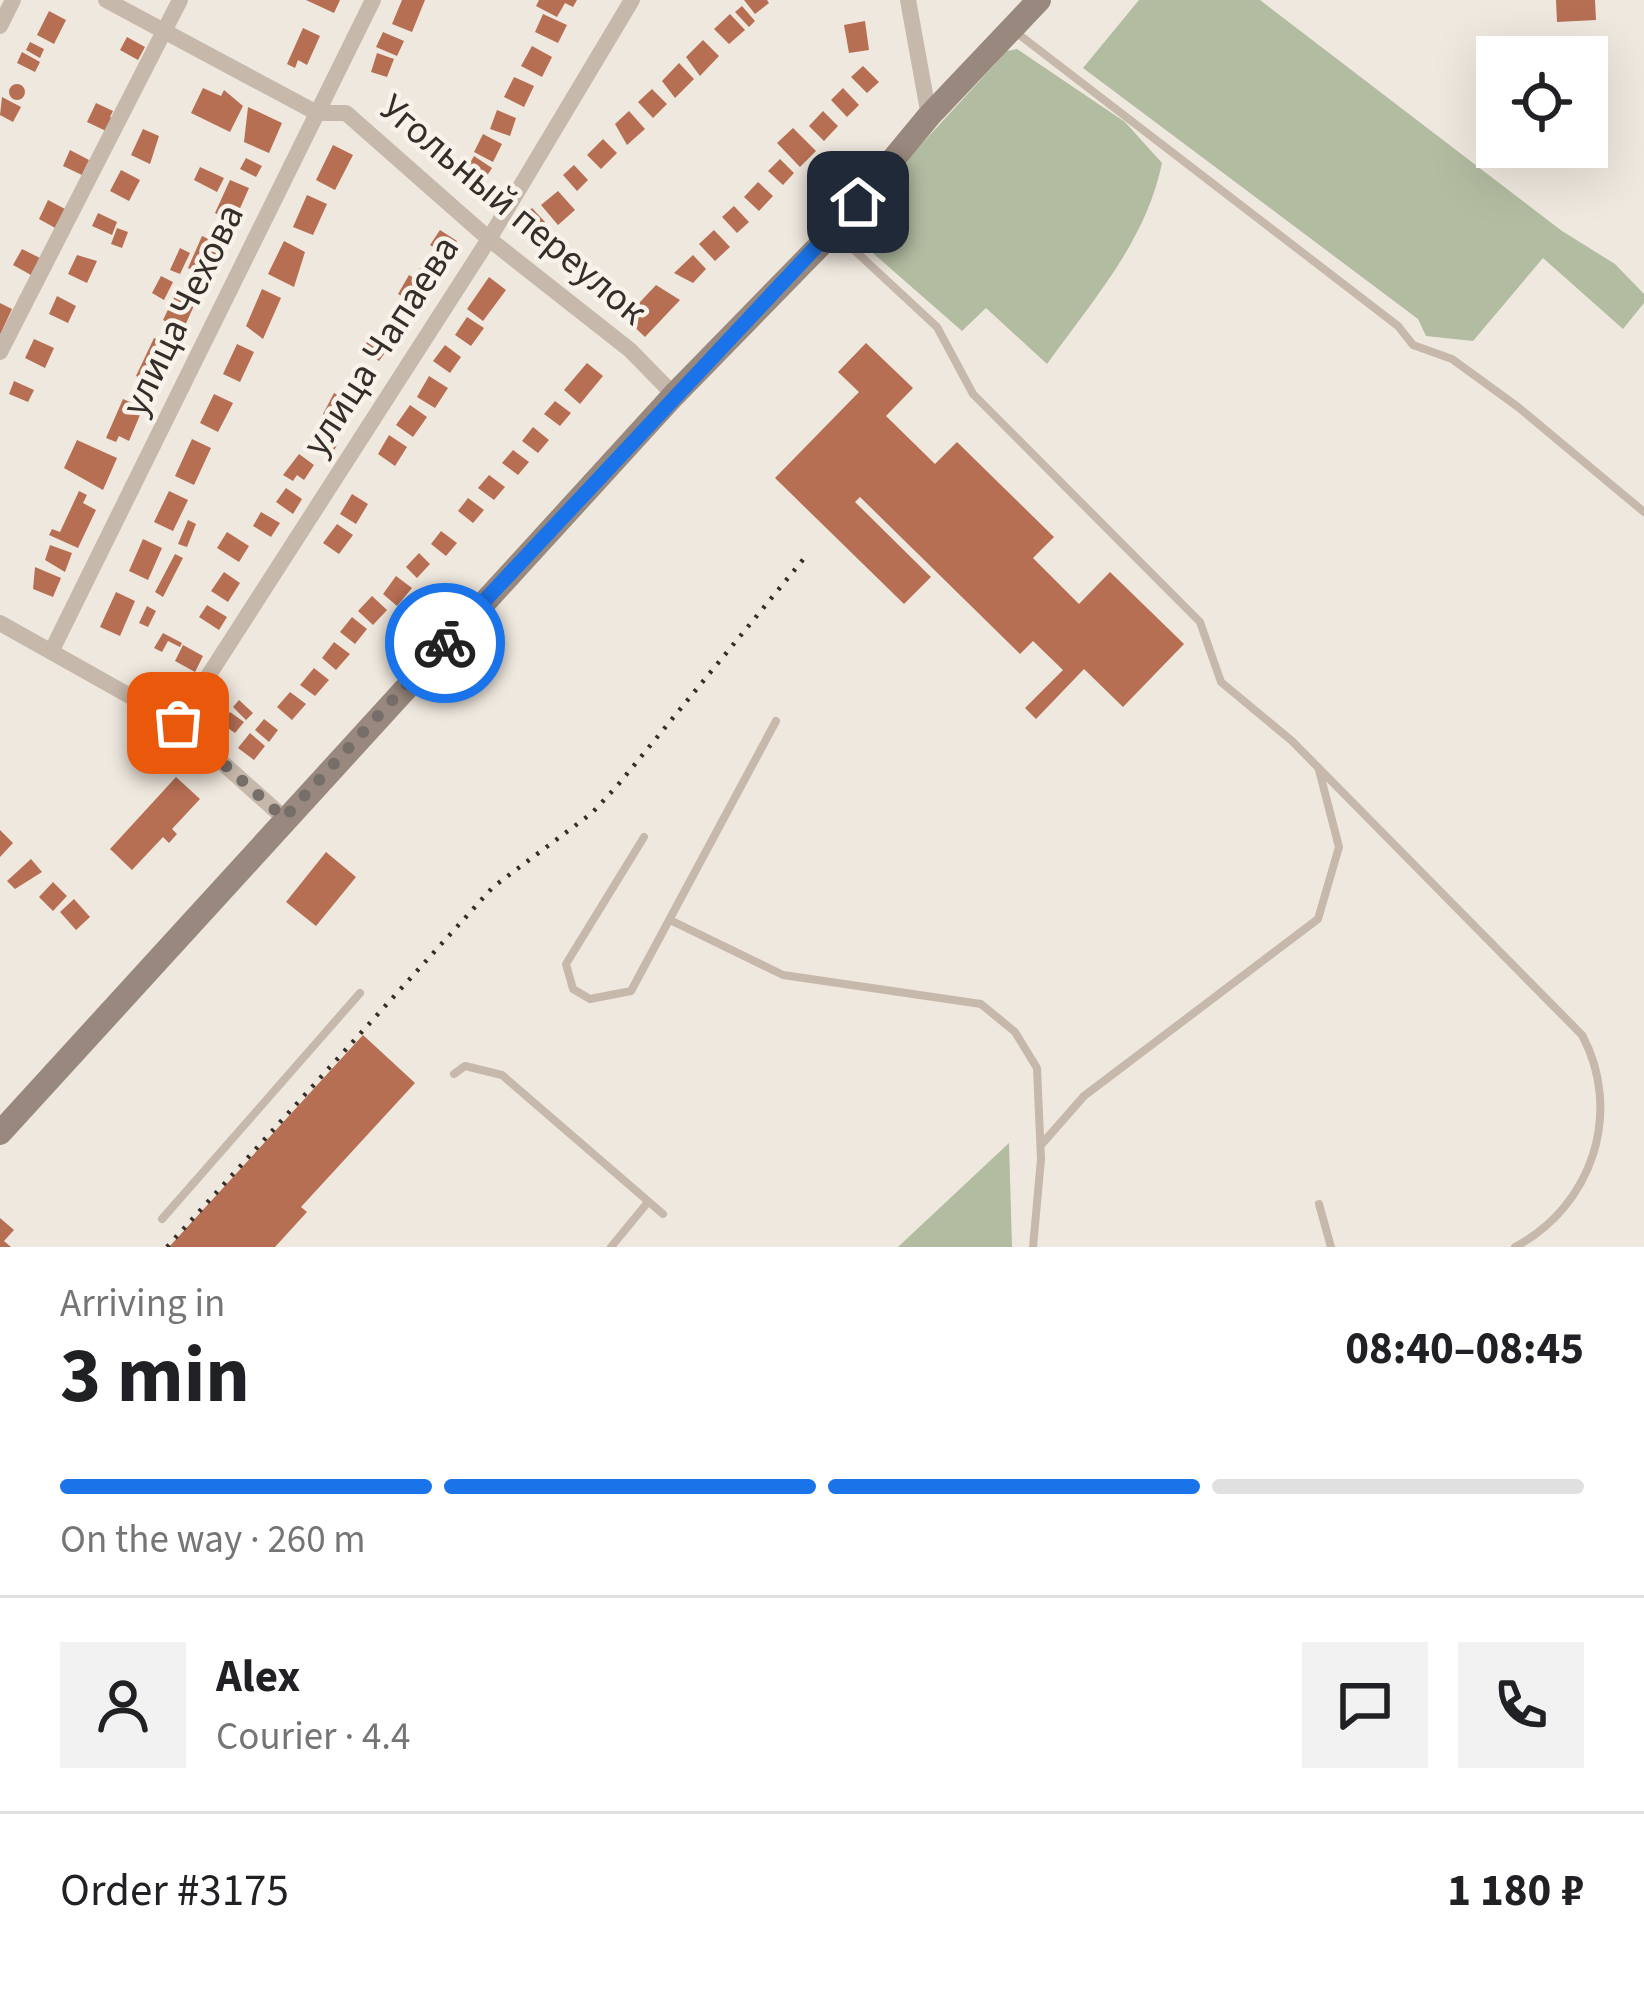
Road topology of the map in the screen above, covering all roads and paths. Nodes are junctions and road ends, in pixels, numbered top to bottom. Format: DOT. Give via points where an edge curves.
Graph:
graph roads {
  1 [pos="13,0"];
  2 [pos="106,0"];
  3 [pos="180,0"];
  4 [pos="373,0"];
  5 [pos="632,0"];
  6 [pos="908,0"];
  7 [pos="1039,0"];
  8 [pos="0,26"];
  9 [pos="1012,29"];
  10 [pos="164,30"];
  11 [pos="317,113"];
  12 [pos="929,116"];
  13 [pos="834,231"];
  14 [pos="489,239"];
  15 [pos="0,352"];
  16 [pos="674,395"];
  17 [pos="1644,512"];
  18 [pos="0,622"];
  19 [pos="53,648"];
  20 [pos="776,721"];
  21 [pos="178,723"];
  22 [pos="1318,768"];
  23 [pos="284,818"];
  24 [pos="644,837"];
  25 [pos="670,920"];
  26 [pos="360,993"];
  27 [pos="454,1074"];
  28 [pos="0,1133"];
  29 [pos="1040,1145"];
  30 [pos="648,1202"];
  31 [pos="1319,1204"];
  32 [pos="662,1214"];
  33 [pos="162,1219"];
  34 [pos="611,1247"];
  35 [pos="1034,1247"];
  36 [pos="1331,1247"];
  37 [pos="1515,1247"];
  1 -- 8 [label="street"];
  2 -- 10 [label="street, Угольный переулок"];
  3 -- 10 [label="street"];
  4 -- 11 [label="street, улица Чехова"];
  5 -- 14 [label="street, улица Чапаева"];
  6 -- 12 [label="street"];
  7 -- 9 [label="street"];
  9 -- 12 [label="street"];
  9 -- 17 [label="lane" via="1413,345 1452,359"];
  10 -- 11 [label="street, Угольный переулок"];
  10 -- 15 [label="street"];
  11 -- 14 [label="street, Угольный переулок" via="346,113"];
  11 -- 19 [label="street, улица Чехова"];
  12 -- 13 [label="street"];
  13 -- 16 [label="street"];
  13 -- 22 [label="lane" via="937,327 973,394 1200,622 1221,682"];
  14 -- 16 [label="street, Угольный переулок" via="630,350"];
  14 -- 21 [label="street, улица Чапаева"];
  16 -- 23 [label="street"];
  18 -- 19 [label="street"];
  19 -- 21 [label="street"];
  20 -- 25 [label="lane"];
  21 -- 23 [label="street"];
  22 -- 29 [label="lane" via="1339,848 1318,919 1084,1096"];
  22 -- 37 [label="lane" via="1564,1014 1595,1060 1604,1124 1597,1151 1545,1226"];
  23 -- 28 [label="street"];
  24 -- 25 [label="lane" via="572,949 566,979 590,999 631,991"];
  25 -- 29 [label="lane" via="783,975 981,1004 1016,1032 1037,1068"];
  26 -- 33 [label="lane"];
  27 -- 30 [label="lane" via="465,1066 502,1075"];
  29 -- 35 [label="lane"];
  30 -- 32 [label="lane"];
  30 -- 34 [label="lane"];
  31 -- 36 [label="lane"];
}
